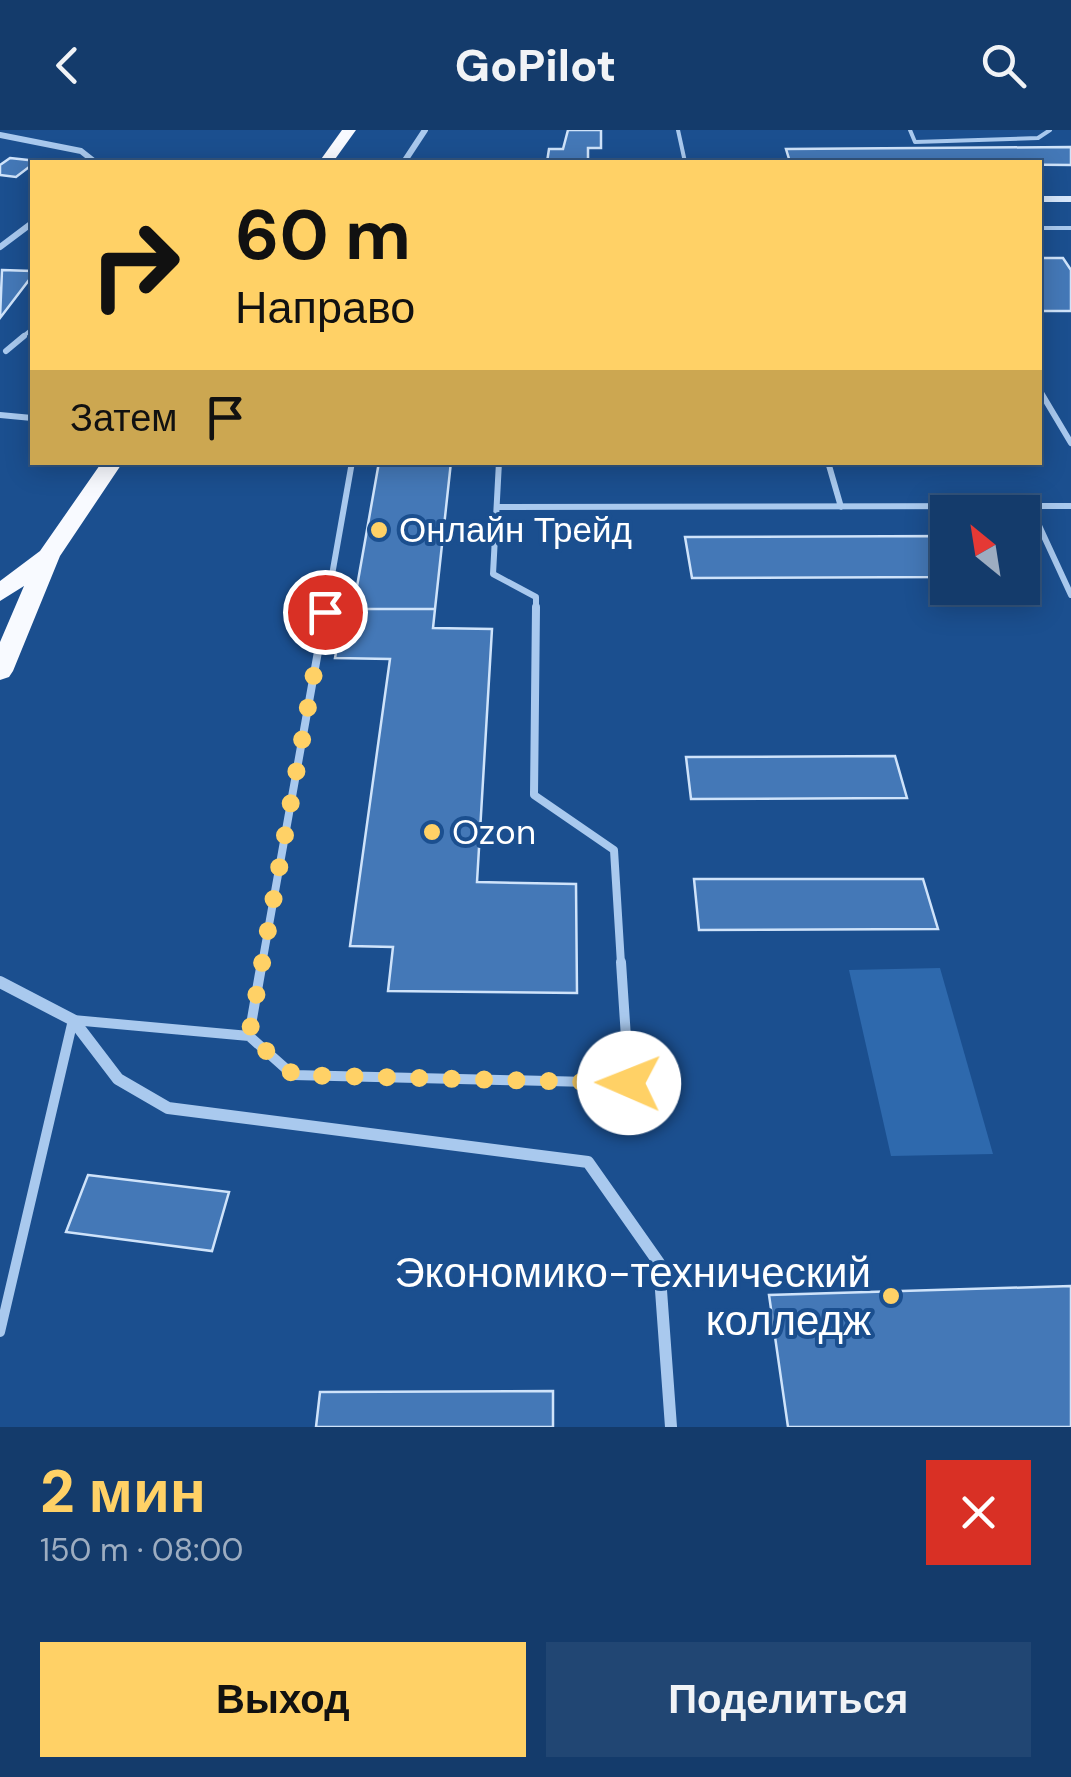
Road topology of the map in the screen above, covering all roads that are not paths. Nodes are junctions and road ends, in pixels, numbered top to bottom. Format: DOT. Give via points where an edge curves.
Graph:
graph roads {
  1 [pos="349,130"];
  2 [pos="425,130"];
  3 [pos="678,130"];
  4 [pos="910,130"];
  5 [pos="996,130"];
  6 [pos="1050,130"];
  7 [pos="0,135"];
  8 [pos="1002,139"];
  9 [pos="92,160"];
  10 [pos="327,160"];
  11 [pos="405,160"];
  12 [pos="685,160"];
  13 [pos="1042,198"];
  14 [pos="1071,199"];
  15 [pos="30,225"];
  16 [pos="1042,228"];
  17 [pos="1071,228"];
  18 [pos="0,247"];
  19 [pos="30,331"];
  20 [pos="6,351"];
  21 [pos="1042,394"];
  22 [pos="0,414"];
  23 [pos="30,418"];
  24 [pos="1071,444"];
  25 [pos="111,465"];
  26 [pos="351,465"];
  27 [pos="499,465"];
  28 [pos="829,465"];
  29 [pos="1040,506"];
  30 [pos="1071,506"];
  31 [pos="841,507"];
  32 [pos="930,507"];
  33 [pos="497,508"];
  34 [pos="1040,528"];
  35 [pos="49,554"];
  36 [pos="0,594"];
  37 [pos="1071,595"];
  38 [pos="0,671"];
  39 [pos="0,982"];
  40 [pos="73,1020"];
  41 [pos="249,1036"];
  42 [pos="0,1332"];
  43 [pos="671,1427"];
  1 -- 10 [label="highway"];
  2 -- 11 [label="street"];
  3 -- 12 [label="lane"];
  4 -- 8 [label="lane" via="915,142"];
  5 -- 8 [label="lane"];
  6 -- 8 [label="lane" via="1038,138"];
  7 -- 9 [label="street" via="81,151"];
  13 -- 14 [label="main road"];
  15 -- 18 [label="street"];
  16 -- 17 [label="lane"];
  19 -- 20 [label="lane"];
  21 -- 24 [label="lane"];
  22 -- 23 [label="lane"];
  25 -- 35 [label="highway"];
  26 -- 41 [label="lane"];
  27 -- 33 [label="lane"];
  28 -- 31 [label="lane"];
  29 -- 30 [label="lane"];
  31 -- 32 [label="lane"];
  31 -- 33 [label="lane"];
  33 -- 41 [label="lane" via="493,574 536,597 534,795 614,850 629,1083 294,1075"];
  34 -- 37 [label="lane"];
  35 -- 36 [label="highway"];
  35 -- 38 [label="highway"];
  39 -- 40 [label="street"];
  40 -- 41 [label="lane"];
  40 -- 42 [label="lane"];
  40 -- 43 [label="street" via="118,1079 168,1108 588,1162 659,1263"];
}
